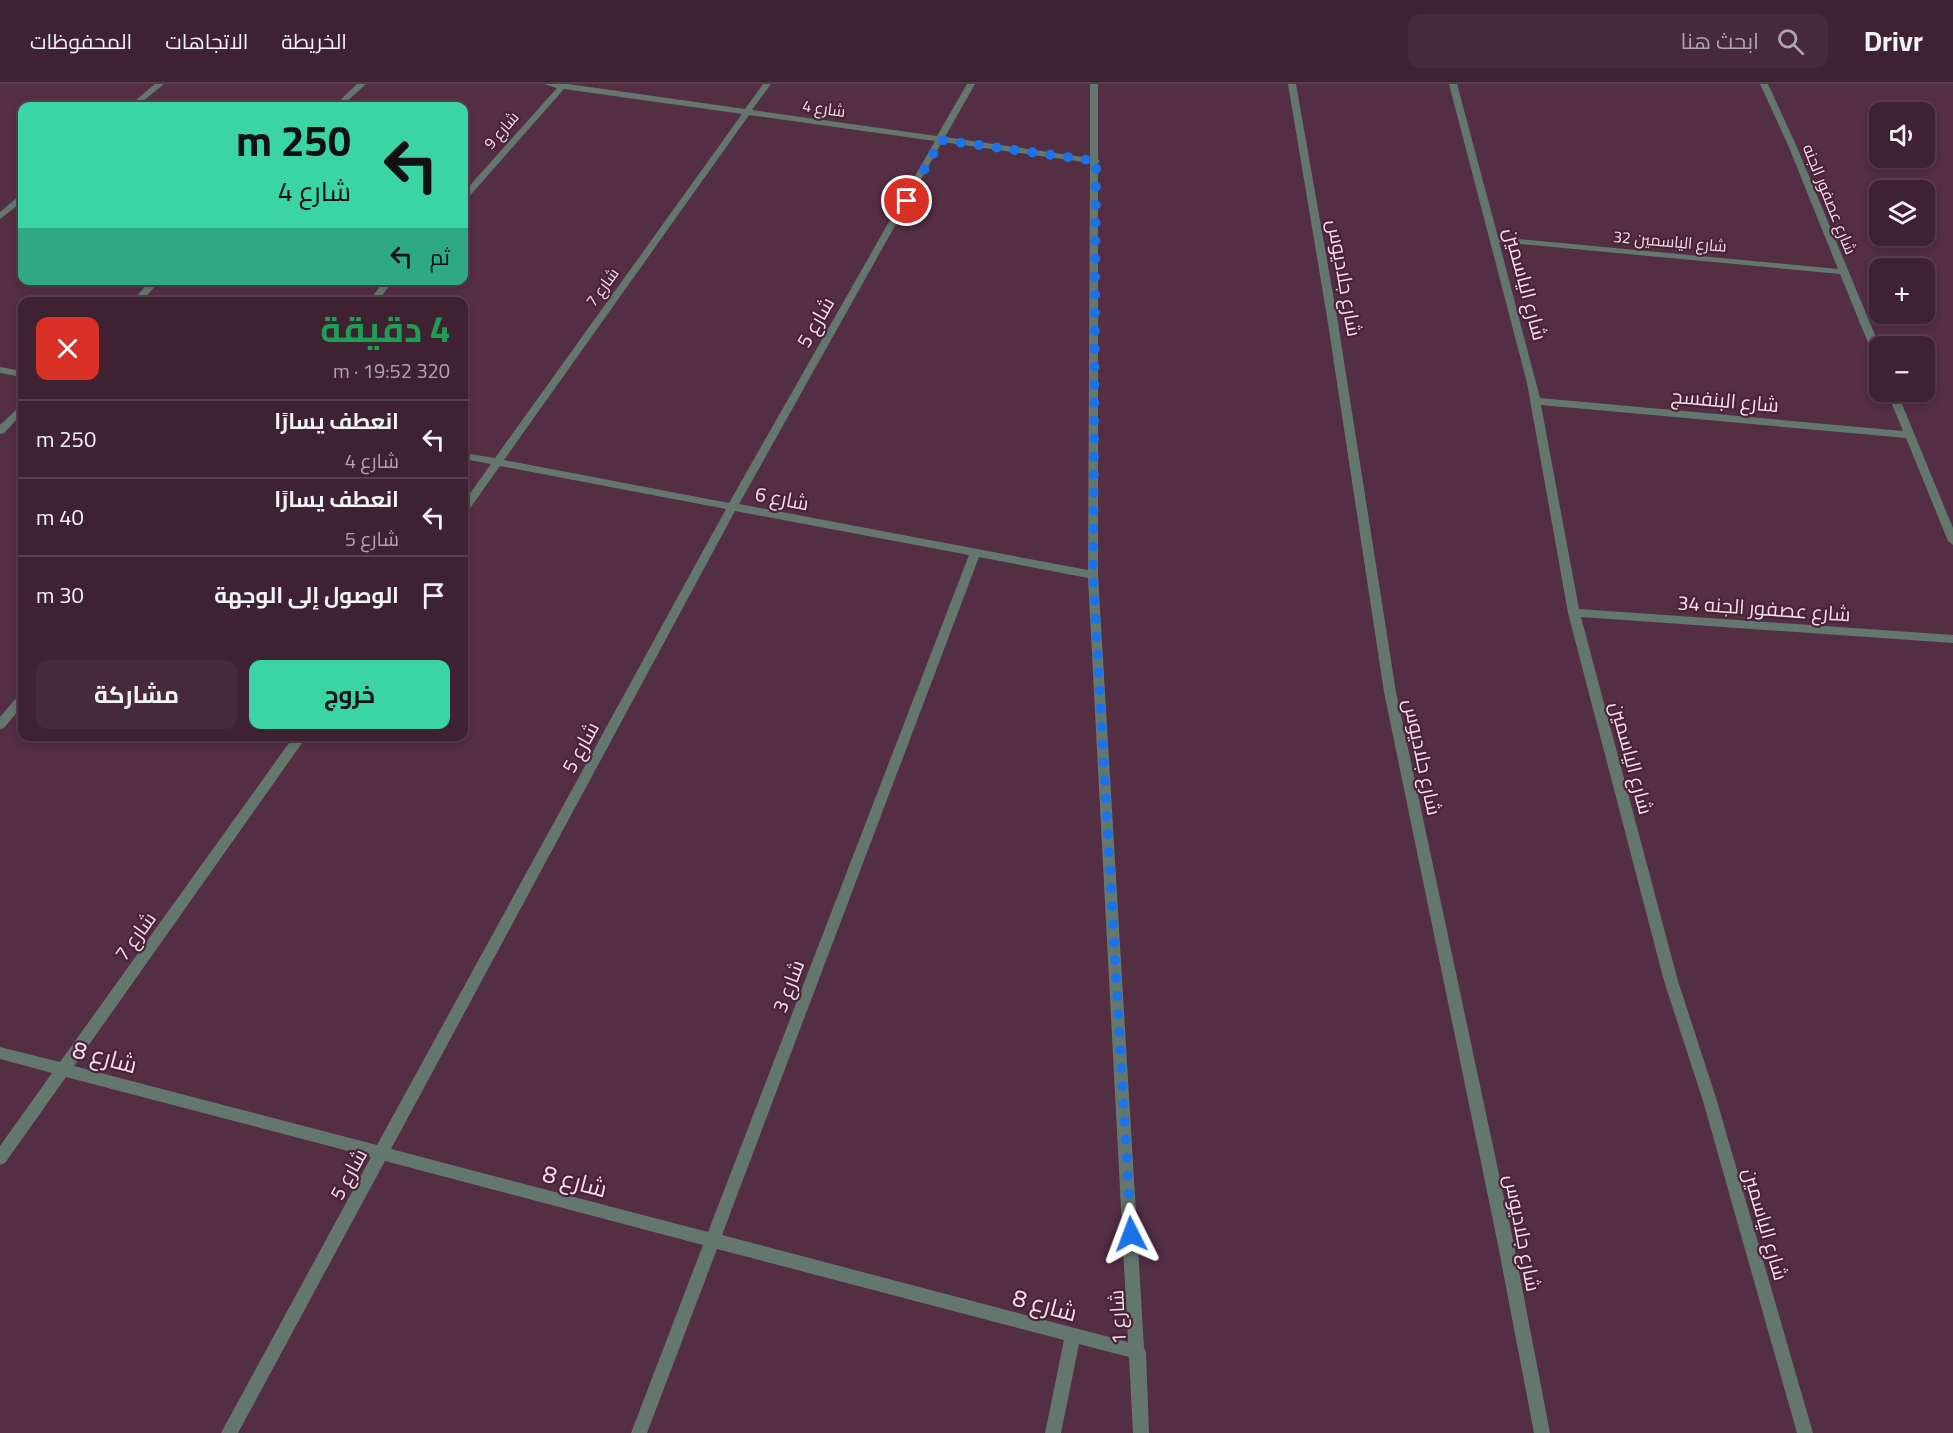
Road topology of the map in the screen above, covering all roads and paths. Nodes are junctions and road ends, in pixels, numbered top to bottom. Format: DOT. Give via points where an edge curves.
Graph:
graph roads {
  1 [pos="160,84"];
  2 [pos="362,84"];
  3 [pos="548,84"];
  4 [pos="767,84"];
  5 [pos="971,84"];
  6 [pos="1094,84"];
  7 [pos="1292,84"];
  8 [pos="1453,84"];
  9 [pos="1764,84"];
  10 [pos="563,85"];
  11 [pos="138,102"];
  12 [pos="342,102"];
  13 [pos="747,112"];
  14 [pos="941,140"];
  15 [pos="1096,161"];
  16 [pos="468,193"];
  17 [pos="18,201"];
  18 [pos="0,216"];
  19 [pos="1494,239"];
  20 [pos="1844,272"];
  21 [pos="152,285"];
  22 [pos="386,285"];
  23 [pos="140,297"];
  24 [pos="376,297"];
  25 [pos="1870,336"];
  26 [pos="0,370"];
  27 [pos="18,373"];
  28 [pos="1536,401"];
  29 [pos="1896,402"];
  30 [pos="18,414"];
  31 [pos="0,431"];
  32 [pos="1910,435"];
  33 [pos="468,457"];
  34 [pos="497,462"];
  35 [pos="468,503"];
  36 [pos="732,507"];
  37 [pos="1953,541"];
  38 [pos="975,554"];
  39 [pos="1093,575"];
  40 [pos="1574,613"];
  41 [pos="1953,639"];
  42 [pos="18,704"];
  43 [pos="0,725"];
  44 [pos="297,741"];
  45 [pos="0,1053"];
  46 [pos="63,1069"];
  47 [pos="381,1153"];
  48 [pos="0,1158"];
  49 [pos="711,1240"];
  50 [pos="1073,1336"];
  51 [pos="1138,1352"];
  52 [pos="229,1433"];
  53 [pos="639,1433"];
  54 [pos="1053,1433"];
  55 [pos="1141,1433"];
  56 [pos="1542,1433"];
  57 [pos="1805,1433"];
  1 -- 11 [label="street"];
  2 -- 12 [label="street"];
  3 -- 10 [label="street, شارع 4"];
  4 -- 13 [label="street, شارع 7"];
  5 -- 14 [label="street, شارع 5"];
  6 -- 15 [label="street, شارع 1"];
  7 -- 56 [label="street, شارع جلاديوس" via="1390,692"];
  8 -- 19 [label="street, شارع الياسمين"];
  9 -- 20 [label="street, شارع عصفور الجنه"];
  10 -- 13 [label="street, شارع 4"];
  10 -- 16 [label="street, شارع 9"];
  13 -- 14 [label="street, شارع 4"];
  13 -- 34 [label="street, شارع 7"];
  14 -- 15 [label="street, شارع 4"];
  14 -- 36 [label="street, شارع 5"];
  15 -- 39 [label="street, شارع 1"];
  17 -- 18 [label="street"];
  19 -- 20 [label="street, شارع الياسمين 32"];
  19 -- 28 [label="street, شارع الياسمين"];
  20 -- 25 [label="street, شارع عصفور الجنه"];
  21 -- 23 [label="street"];
  22 -- 24 [label="street"];
  26 -- 27 [label="street"];
  28 -- 32 [label="street, شارع البنفسج"];
  28 -- 40 [label="street, شارع الياسمين"];
  29 -- 32 [label="street"];
  30 -- 31 [label="street"];
  32 -- 37 [label="street"];
  33 -- 34 [label="street, شارع 6"];
  34 -- 35 [label="street, شارع 7"];
  34 -- 36 [label="street, شارع 6"];
  36 -- 38 [label="street, شارع 6"];
  36 -- 47 [label="street, شارع 5"];
  38 -- 39 [label="street, شارع 6"];
  38 -- 49 [label="street, شارع 3"];
  39 -- 51 [label="street, شارع 1"];
  40 -- 41 [label="street, شارع عصفور الجنه 34"];
  40 -- 57 [label="street, شارع الياسمين" via="1671,981 1710,1101"];
  42 -- 43 [label="street"];
  44 -- 46 [label="street, شارع 7"];
  45 -- 46 [label="street, شارع 8"];
  46 -- 47 [label="street, شارع 8"];
  46 -- 48 [label="street, شارع 7"];
  47 -- 49 [label="street, شارع 8"];
  47 -- 52 [label="street, شارع 5"];
  49 -- 50 [label="street, شارع 8"];
  49 -- 53 [label="street, شارع 3"];
  50 -- 51 [label="street, شارع 8"];
  50 -- 54 [label="street"];
  51 -- 55 [label="street, شارع 1"];
}
